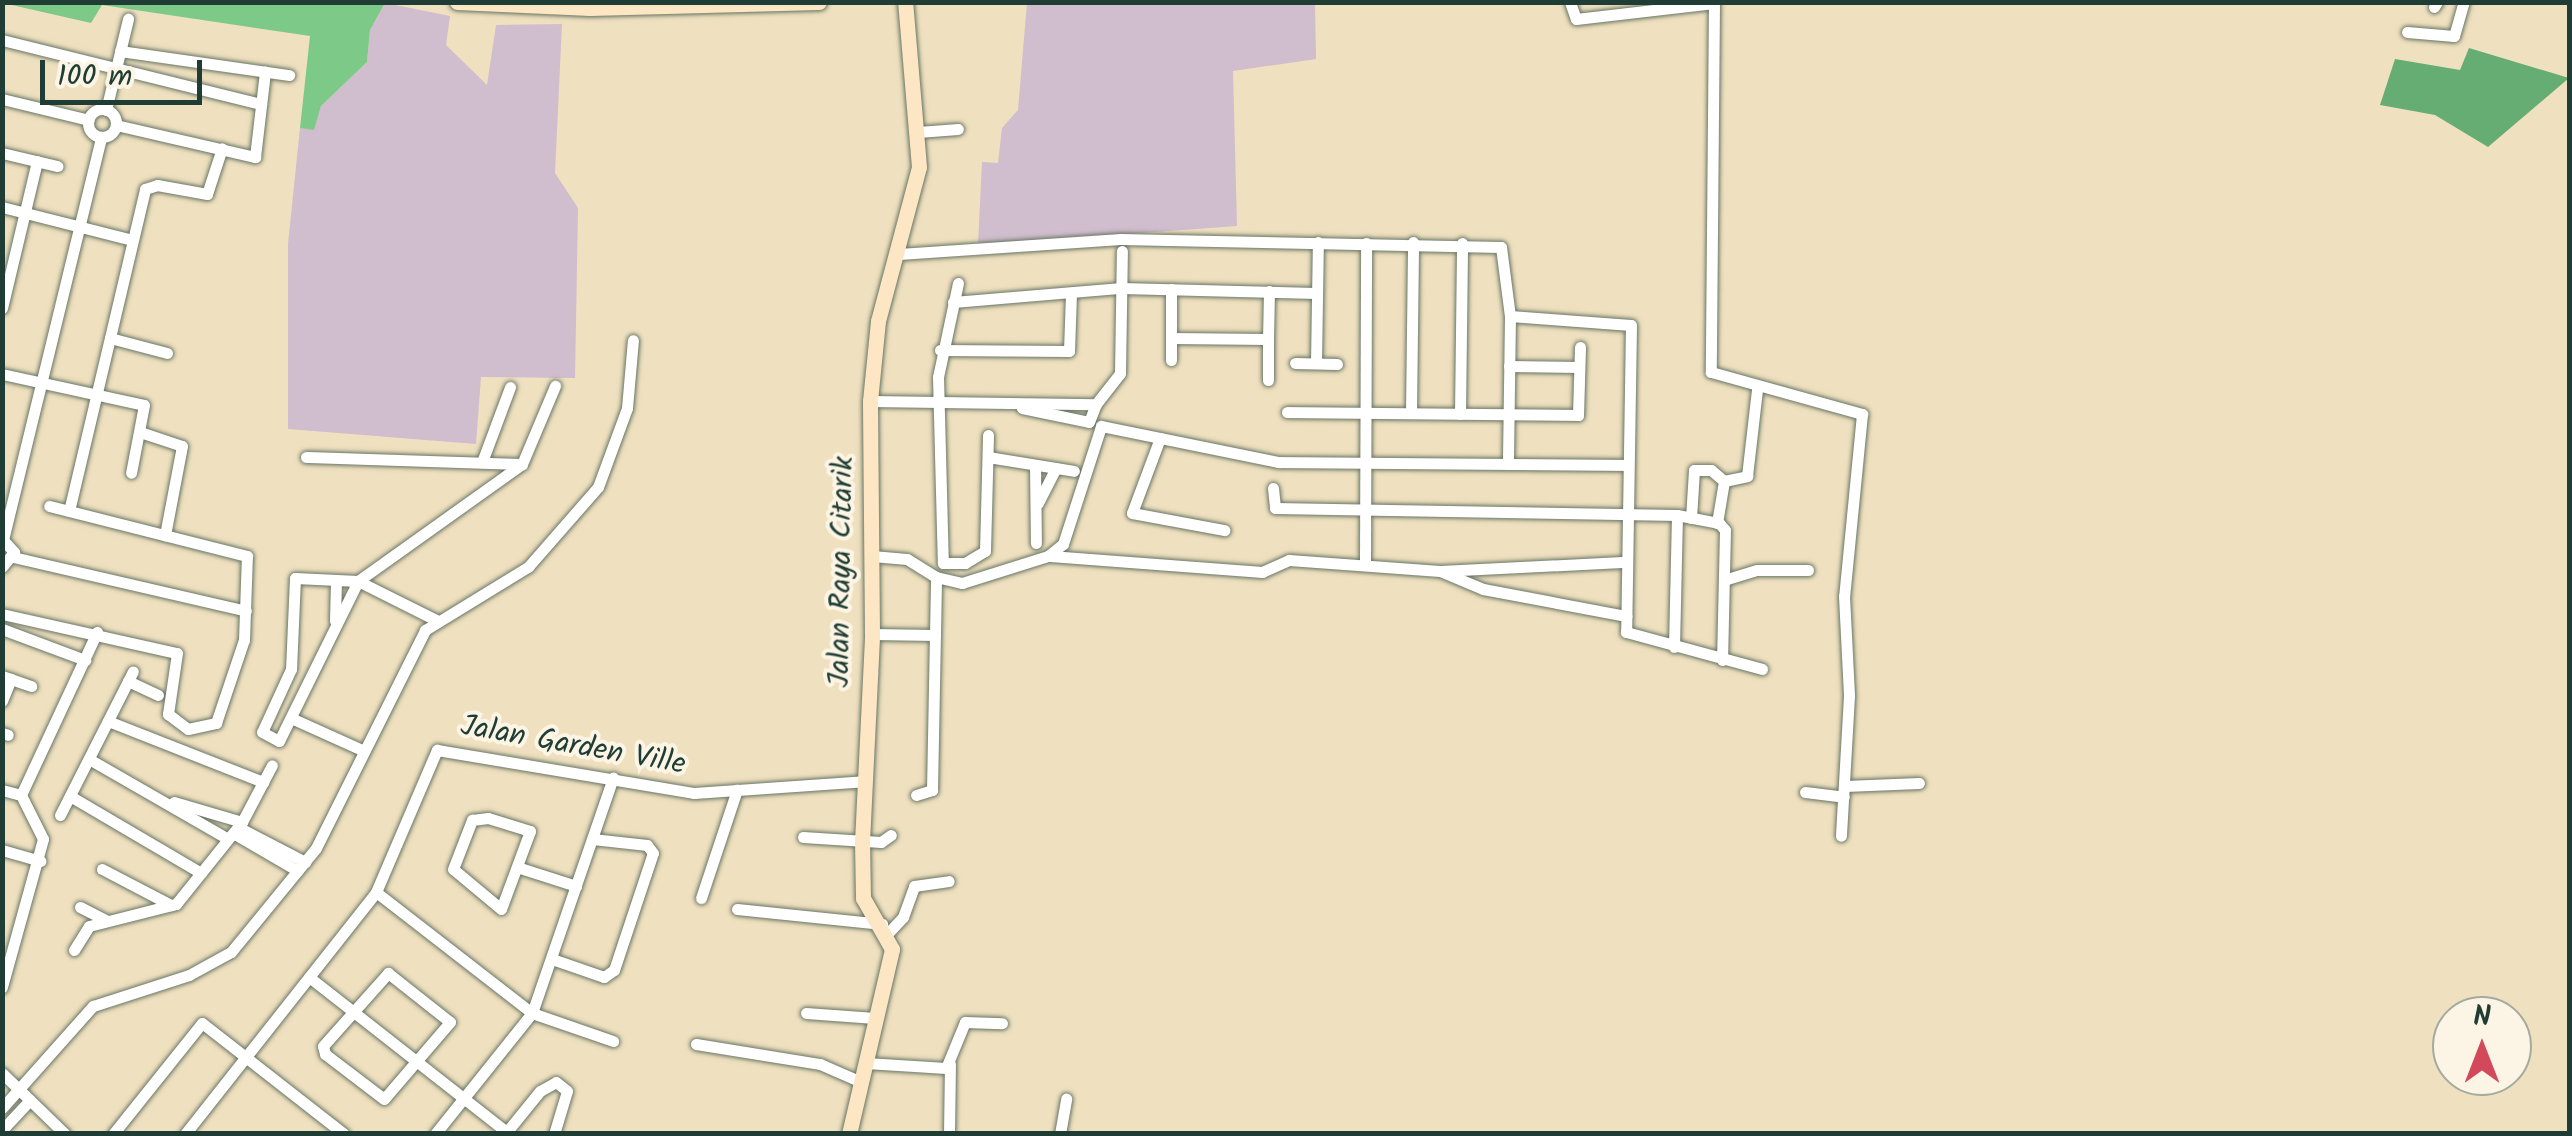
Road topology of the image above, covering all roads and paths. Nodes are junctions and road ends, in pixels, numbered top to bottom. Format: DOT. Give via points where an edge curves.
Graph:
graph roads {
  1 [pos="457,2"];
  2 [pos="819,2"];
  3 [pos="905,2"];
  4 [pos="1570,2"];
  5 [pos="2464,2"];
  6 [pos="762,3"];
  7 [pos="1714,3"];
  8 [pos="128,19"];
  9 [pos="2408,32"];
  10 [pos="2,40"];
  11 [pos="120,51"];
  12 [pos="116,68"];
  13 [pos="265,72"];
  14 [pos="290,75"];
  15 [pos="2,99"];
  16 [pos="261,104"];
  17 [pos="106,110"];
  18 [pos="89,120"];
  19 [pos="116,125"];
  20 [pos="958,128"];
  21 [pos="918,132"];
  22 [pos="101,137"];
  23 [pos="222,148"];
  24 [pos="2,153"];
  25 [pos="37,161"];
  26 [pos="57,166"];
  27 [pos="2,208"];
  28 [pos="25,213"];
  29 [pos="79,226"];
  30 [pos="132,240"];
  31 [pos="1318,242"];
  32 [pos="1414,242"];
  33 [pos="1366,243"];
  34 [pos="1462,243"];
  35 [pos="1122,251"];
  36 [pos="900,254"];
  37 [pos="958,284"];
  38 [pos="1121,288"];
  39 [pos="1171,289"];
  40 [pos="1269,291"];
  41 [pos="1316,293"];
  42 [pos="1071,295"];
  43 [pos="953,302"];
  44 [pos="2,308"];
  45 [pos="1510,316"];
  46 [pos="110,338"];
  47 [pos="1171,338"];
  48 [pos="1268,339"];
  49 [pos="633,340"];
  50 [pos="1580,347"];
  51 [pos="940,350"];
  52 [pos="167,353"];
  53 [pos="1171,360"];
  54 [pos="1295,363"];
  55 [pos="1316,363"];
  56 [pos="1337,364"];
  57 [pos="1509,366"];
  58 [pos="1579,367"];
  59 [pos="2,374"];
  60 [pos="43,380"];
  61 [pos="1268,380"];
  62 [pos="555,386"];
  63 [pos="510,387"];
  64 [pos="1757,389"];
  65 [pos="99,392"];
  66 [pos="870,401"];
  67 [pos="938,401"];
  68 [pos="1287,412"];
  69 [pos="1363,412"];
  70 [pos="1411,413"];
  71 [pos="1460,414"];
  72 [pos="1509,414"];
  73 [pos="140,432"];
  74 [pos="988,435"];
  75 [pos="1160,438"];
  76 [pos="988,456"];
  77 [pos="306,458"];
  78 [pos="482,462"];
  79 [pos="1360,463"];
  80 [pos="522,464"];
  81 [pos="1508,464"];
  82 [pos="1035,466"];
  83 [pos="1627,466"];
  84 [pos="1056,468"];
  85 [pos="1074,471"];
  86 [pos="132,473"];
  87 [pos="1724,481"];
  88 [pos="1273,488"];
  89 [pos="49,506"];
  90 [pos="1036,507"];
  91 [pos="69,511"];
  92 [pos="1360,512"];
  93 [pos="1627,514"];
  94 [pos="1677,515"];
  95 [pos="1691,518"];
  96 [pos="1718,523"];
  97 [pos="1224,530"];
  98 [pos="165,535"];
  99 [pos="3,540"];
  100 [pos="1036,543"];
  101 [pos="872,556"];
  102 [pos="1048,556"];
  103 [pos="13,557"];
  104 [pos="1365,562"];
  105 [pos="1627,562"];
  106 [pos="2,567"];
  107 [pos="1808,570"];
  108 [pos="1440,571"];
  109 [pos="936,578"];
  110 [pos="336,580"];
  111 [pos="1724,580"];
  112 [pos="358,581"];
  113 [pos="246,611"];
  114 [pos="2,614"];
  115 [pos="1626,616"];
  116 [pos="436,620"];
  117 [pos="2,629"];
  118 [pos="334,629"];
  119 [pos="97,632"];
  120 [pos="872,634"];
  121 [pos="935,636"];
  122 [pos="1674,647"];
  123 [pos="85,660"];
  124 [pos="1722,660"];
  125 [pos="1762,669"];
  126 [pos="7,678"];
  127 [pos="31,686"];
  128 [pos="158,695"];
  129 [pos="2,701"];
  130 [pos="290,718"];
  131 [pos="108,721"];
  132 [pos="362,750"];
  133 [pos="89,759"];
  134 [pos="272,765"];
  135 [pos="613,778"];
  136 [pos="864,781"];
  137 [pos="263,782"];
  138 [pos="1919,783"];
  139 [pos="2,790"];
  140 [pos="737,790"];
  141 [pos="1805,792"];
  142 [pos="1844,792"];
  143 [pos="20,795"];
  144 [pos="70,796"];
  145 [pos="916,796"];
  146 [pos="155,797"];
  147 [pos="60,815"];
  148 [pos="235,830"];
  149 [pos="891,835"];
  150 [pos="1841,836"];
  151 [pos="803,837"];
  152 [pos="592,838"];
  153 [pos="862,842"];
  154 [pos="2,850"];
  155 [pos="40,861"];
  156 [pos="301,866"];
  157 [pos="520,868"];
  158 [pos="102,869"];
  159 [pos="202,873"];
  160 [pos="949,880"];
  161 [pos="576,886"];
  162 [pos="376,892"];
  163 [pos="701,898"];
  164 [pos="171,905"];
  165 [pos="80,907"];
  166 [pos="737,909"];
  167 [pos="107,922"];
  168 [pos="885,928"];
  169 [pos="74,950"];
  170 [pos="552,959"];
  171 [pos="4,973"];
  172 [pos="309,977"];
  173 [pos="2,988"];
  174 [pos="351,1010"];
  175 [pos="532,1013"];
  176 [pos="806,1013"];
  177 [pos="876,1018"];
  178 [pos="1002,1023"];
  179 [pos="612,1042"];
  180 [pos="696,1044"];
  181 [pos="246,1056"];
  182 [pos="419,1063"];
  183 [pos="866,1063"];
  184 [pos="950,1064"];
  185 [pos="2,1073"];
  186 [pos="862,1082"];
  187 [pos="18,1088"];
  188 [pos="463,1097"];
  189 [pos="1066,1099"];
  190 [pos="30,1100"];
  191 [pos="2,1108"];
  192 [pos="2,1130"];
  193 [pos="507,1133"];
  194 [pos="65,1134"];
  195 [pos="113,1134"];
  196 [pos="185,1134"];
  197 [pos="344,1134"];
  198 [pos="434,1134"];
  199 [pos="554,1134"];
  200 [pos="849,1134"];
  201 [pos="949,1134"];
  202 [pos="1060,1134"];
  1 -- 6 [label="street" via="573,8"];
  2 -- 6 [label="street"];
  3 -- 21 [label="street, Jalan Raya Citarik"];
  4 -- 7 [label="street" via="1576,20"];
  5 -- 9 [label="street" via="2454,36"];
  7 -- 64 [label="street" via="1710,246 1716,310 1710,367 1715,376"];
  8 -- 11 [label="street"];
  10 -- 12 [label="street"];
  11 -- 12 [label="street"];
  11 -- 13 [label="street"];
  12 -- 16 [label="street"];
  12 -- 17 [label="street"];
  13 -- 14 [label="street"];
  13 -- 16 [label="street"];
  15 -- 18 [label="street"];
  16 -- 23 [label="street" via="258,156"];
  17 -- 18 [label="street"];
  17 -- 19 [label="street"];
  18 -- 22 [label="street"];
  19 -- 22 [label="street"];
  19 -- 23 [label="street"];
  20 -- 21 [label="street"];
  21 -- 36 [label="street, Jalan Raya Citarik" via="917,181"];
  22 -- 29 [label="street"];
  23 -- 30 [label="street" via="207,194 145,189"];
  24 -- 25 [label="street"];
  25 -- 26 [label="street"];
  25 -- 28 [label="street"];
  27 -- 28 [label="street"];
  28 -- 29 [label="street"];
  28 -- 44 [label="street"];
  29 -- 30 [label="street"];
  29 -- 60 [label="street"];
  30 -- 46 [label="street"];
  31 -- 33 [label="street"];
  31 -- 36 [label="street" via="1120,239"];
  31 -- 41 [label="street"];
  32 -- 33 [label="street"];
  32 -- 34 [label="street"];
  32 -- 70 [label="street"];
  33 -- 69 [label="street"];
  34 -- 45 [label="street" via="1504,250"];
  34 -- 71 [label="street"];
  35 -- 38 [label="street"];
  36 -- 66 [label="street, Jalan Raya Citarik" via="878,321"];
  37 -- 43 [label="street"];
  38 -- 39 [label="street"];
  38 -- 42 [label="street"];
  38 -- 67 [label="street" via="1120,373 1096,404"];
  39 -- 40 [label="street"];
  39 -- 47 [label="street"];
  40 -- 41 [label="street"];
  40 -- 48 [label="street"];
  41 -- 55 [label="street"];
  42 -- 43 [label="street"];
  42 -- 51 [label="street" via="1069,350"];
  43 -- 51 [label="street"];
  45 -- 57 [label="street"];
  45 -- 83 [label="street" via="1631,325"];
  46 -- 52 [label="street"];
  46 -- 65 [label="street"];
  47 -- 48 [label="street"];
  47 -- 53 [label="street"];
  48 -- 61 [label="street"];
  49 -- 116 [label="street" via="615,451 577,518 528,567"];
  50 -- 58 [label="street"];
  51 -- 67 [label="street"];
  54 -- 55 [label="street"];
  55 -- 56 [label="street"];
  57 -- 58 [label="street"];
  57 -- 72 [label="street"];
  58 -- 72 [label="street" via="1578,415"];
  59 -- 60 [label="street"];
  60 -- 65 [label="street"];
  60 -- 99 [label="street"];
  62 -- 80 [label="street"];
  63 -- 78 [label="street"];
  64 -- 87 [label="street" via="1747,476"];
  64 -- 142 [label="street" via="1862,414 1844,596"];
  65 -- 73 [label="street" via="144,404"];
  65 -- 91 [label="street"];
  66 -- 67 [label="street"];
  66 -- 101 [label="street, Jalan Raya Citarik"];
  67 -- 76 [label="street" via="943,563 965,563 984,551"];
  68 -- 69 [label="street"];
  69 -- 70 [label="street"];
  69 -- 79 [label="street"];
  70 -- 71 [label="street"];
  71 -- 72 [label="street"];
  72 -- 81 [label="street"];
  73 -- 86 [label="street"];
  73 -- 98 [label="street" via="182,446"];
  74 -- 76 [label="street"];
  75 -- 79 [label="street" via="1278,462"];
  75 -- 97 [label="street" via="1132,513"];
  75 -- 102 [label="street" via="1098,428 1062,544"];
  76 -- 82 [label="street"];
  77 -- 78 [label="street"];
  78 -- 80 [label="street"];
  79 -- 81 [label="street"];
  79 -- 92 [label="street"];
  80 -- 112 [label="street"];
  81 -- 83 [label="street"];
  82 -- 84 [label="street"];
  82 -- 90 [label="street"];
  83 -- 93 [label="street"];
  84 -- 85 [label="street"];
  84 -- 90 [label="street"];
  87 -- 95 [label="street" via="1711,470 1694,470"];
  87 -- 96 [label="street"];
  88 -- 92 [label="street" via="1275,508"];
  89 -- 91 [label="street"];
  90 -- 100 [label="street"];
  91 -- 98 [label="street"];
  92 -- 93 [label="street"];
  92 -- 104 [label="street"];
  93 -- 94 [label="street"];
  93 -- 105 [label="street"];
  94 -- 95 [label="street"];
  94 -- 122 [label="street"];
  95 -- 96 [label="street"];
  96 -- 111 [label="street" via="1725,530"];
  98 -- 113 [label="street" via="247,556"];
  99 -- 103 [label="street"];
  101 -- 109 [label="street" via="907,559"];
  101 -- 120 [label="street, Jalan Raya Citarik"];
  102 -- 104 [label="street" via="1262,572 1288,560"];
  102 -- 109 [label="street" via="962,583"];
  103 -- 106 [label="street"];
  103 -- 113 [label="street"];
  104 -- 108 [label="street"];
  105 -- 108 [label="street"];
  105 -- 115 [label="street"];
  107 -- 111 [label="street" via="1758,570"];
  108 -- 115 [label="street" via="1484,588"];
  109 -- 121 [label="street"];
  110 -- 112 [label="street"];
  110 -- 118 [label="street"];
  110 -- 130 [label="street" via="295,578 290,669 262,732 279,741"];
  111 -- 124 [label="street"];
  112 -- 116 [label="street"];
  112 -- 118 [label="street"];
  113 -- 119 [label="street" via="238,664 216,723 207,729 188,728 168,714 177,654"];
  114 -- 119 [label="street"];
  115 -- 122 [label="street" via="1628,634"];
  116 -- 132 [label="street" via="410,651"];
  117 -- 123 [label="street"];
  118 -- 130 [label="street"];
  119 -- 123 [label="street"];
  120 -- 121 [label="street"];
  120 -- 136 [label="street, Jalan Raya Citarik"];
  121 -- 145 [label="street" via="932,790"];
  122 -- 124 [label="street"];
  123 -- 143 [label="street"];
  124 -- 125 [label="street"];
  126 -- 127 [label="street"];
  126 -- 129 [label="street"];
  128 -- 131 [label="street" via="131,676"];
  130 -- 132 [label="street"];
  131 -- 133 [label="street"];
  131 -- 137 [label="street"];
  132 -- 156 [label="street"];
  133 -- 144 [label="street"];
  133 -- 146 [label="street"];
  134 -- 137 [label="street"];
  135 -- 140 [label="street, Jalan Garden Ville" via="694,792"];
  135 -- 152 [label="street"];
  135 -- 162 [label="street, Jalan Garden Ville" via="436,750"];
  136 -- 140 [label="street, Jalan Garden Ville"];
  136 -- 153 [label="street, Jalan Raya Citarik"];
  137 -- 148 [label="street"];
  138 -- 142 [label="street"];
  139 -- 143 [label="street"];
  140 -- 163 [label="street"];
  141 -- 142 [label="street"];
  142 -- 150 [label="street"];
  143 -- 155 [label="street" via="43,834"];
  144 -- 147 [label="street"];
  144 -- 159 [label="street"];
  146 -- 148 [label="street"];
  146 -- 148 [label="street"];
  148 -- 156 [label="street"];
  148 -- 159 [label="street"];
  149 -- 153 [label="street"];
  151 -- 153 [label="street"];
  152 -- 161 [label="street"];
  152 -- 170 [label="street" via="647,845 652,853 614,970 604,977"];
  153 -- 168 [label="street, Jalan Raya Citarik" via="863,898"];
  154 -- 155 [label="street"];
  155 -- 171 [label="street"];
  156 -- 187 [label="street" via="232,952 188,975 93,1006"];
  157 -- 157 [label="street" via="500,909 458,878 454,864 475,818 529,829"];
  157 -- 161 [label="street"];
  158 -- 164 [label="street"];
  159 -- 164 [label="street"];
  160 -- 168 [label="street" via="911,888 903,916"];
  161 -- 170 [label="street"];
  162 -- 172 [label="street, Jalan Garden Ville"];
  162 -- 175 [label="street"];
  164 -- 167 [label="street"];
  165 -- 167 [label="street"];
  166 -- 168 [label="street"];
  167 -- 169 [label="street" via="89,926"];
  168 -- 177 [label="street, Jalan Raya Citarik" via="890,967"];
  170 -- 175 [label="street"];
  171 -- 173 [label="street"];
  172 -- 174 [label="street"];
  172 -- 181 [label="street, Jalan Garden Ville"];
  174 -- 182 [label="street"];
  174 -- 182 [label="street" via="323,1049 375,1095 389,1098"];
  174 -- 182 [label="street" via="385,972 404,984 450,1022"];
  175 -- 179 [label="street"];
  175 -- 188 [label="street"];
  176 -- 177 [label="street"];
  177 -- 183 [label="street, Jalan Raya Citarik"];
  178 -- 184 [label="street" via="966,1022"];
  180 -- 186 [label="street" via="820,1064"];
  181 -- 195 [label="street" via="207,1025 197,1026"];
  181 -- 196 [label="street, Jalan Garden Ville"];
  181 -- 197 [label="street"];
  182 -- 188 [label="street"];
  183 -- 184 [label="street" via="930,1069"];
  183 -- 186 [label="street, Jalan Raya Citarik"];
  184 -- 201 [label="street"];
  185 -- 187 [label="street"];
  186 -- 200 [label="street, Jalan Raya Citarik"];
  187 -- 190 [label="street"];
  187 -- 191 [label="street"];
  188 -- 193 [label="street"];
  188 -- 198 [label="street"];
  189 -- 202 [label="street"];
  190 -- 192 [label="street"];
  190 -- 194 [label="street"];
  193 -- 199 [label="street" via="556,1082 567,1092"];
}
